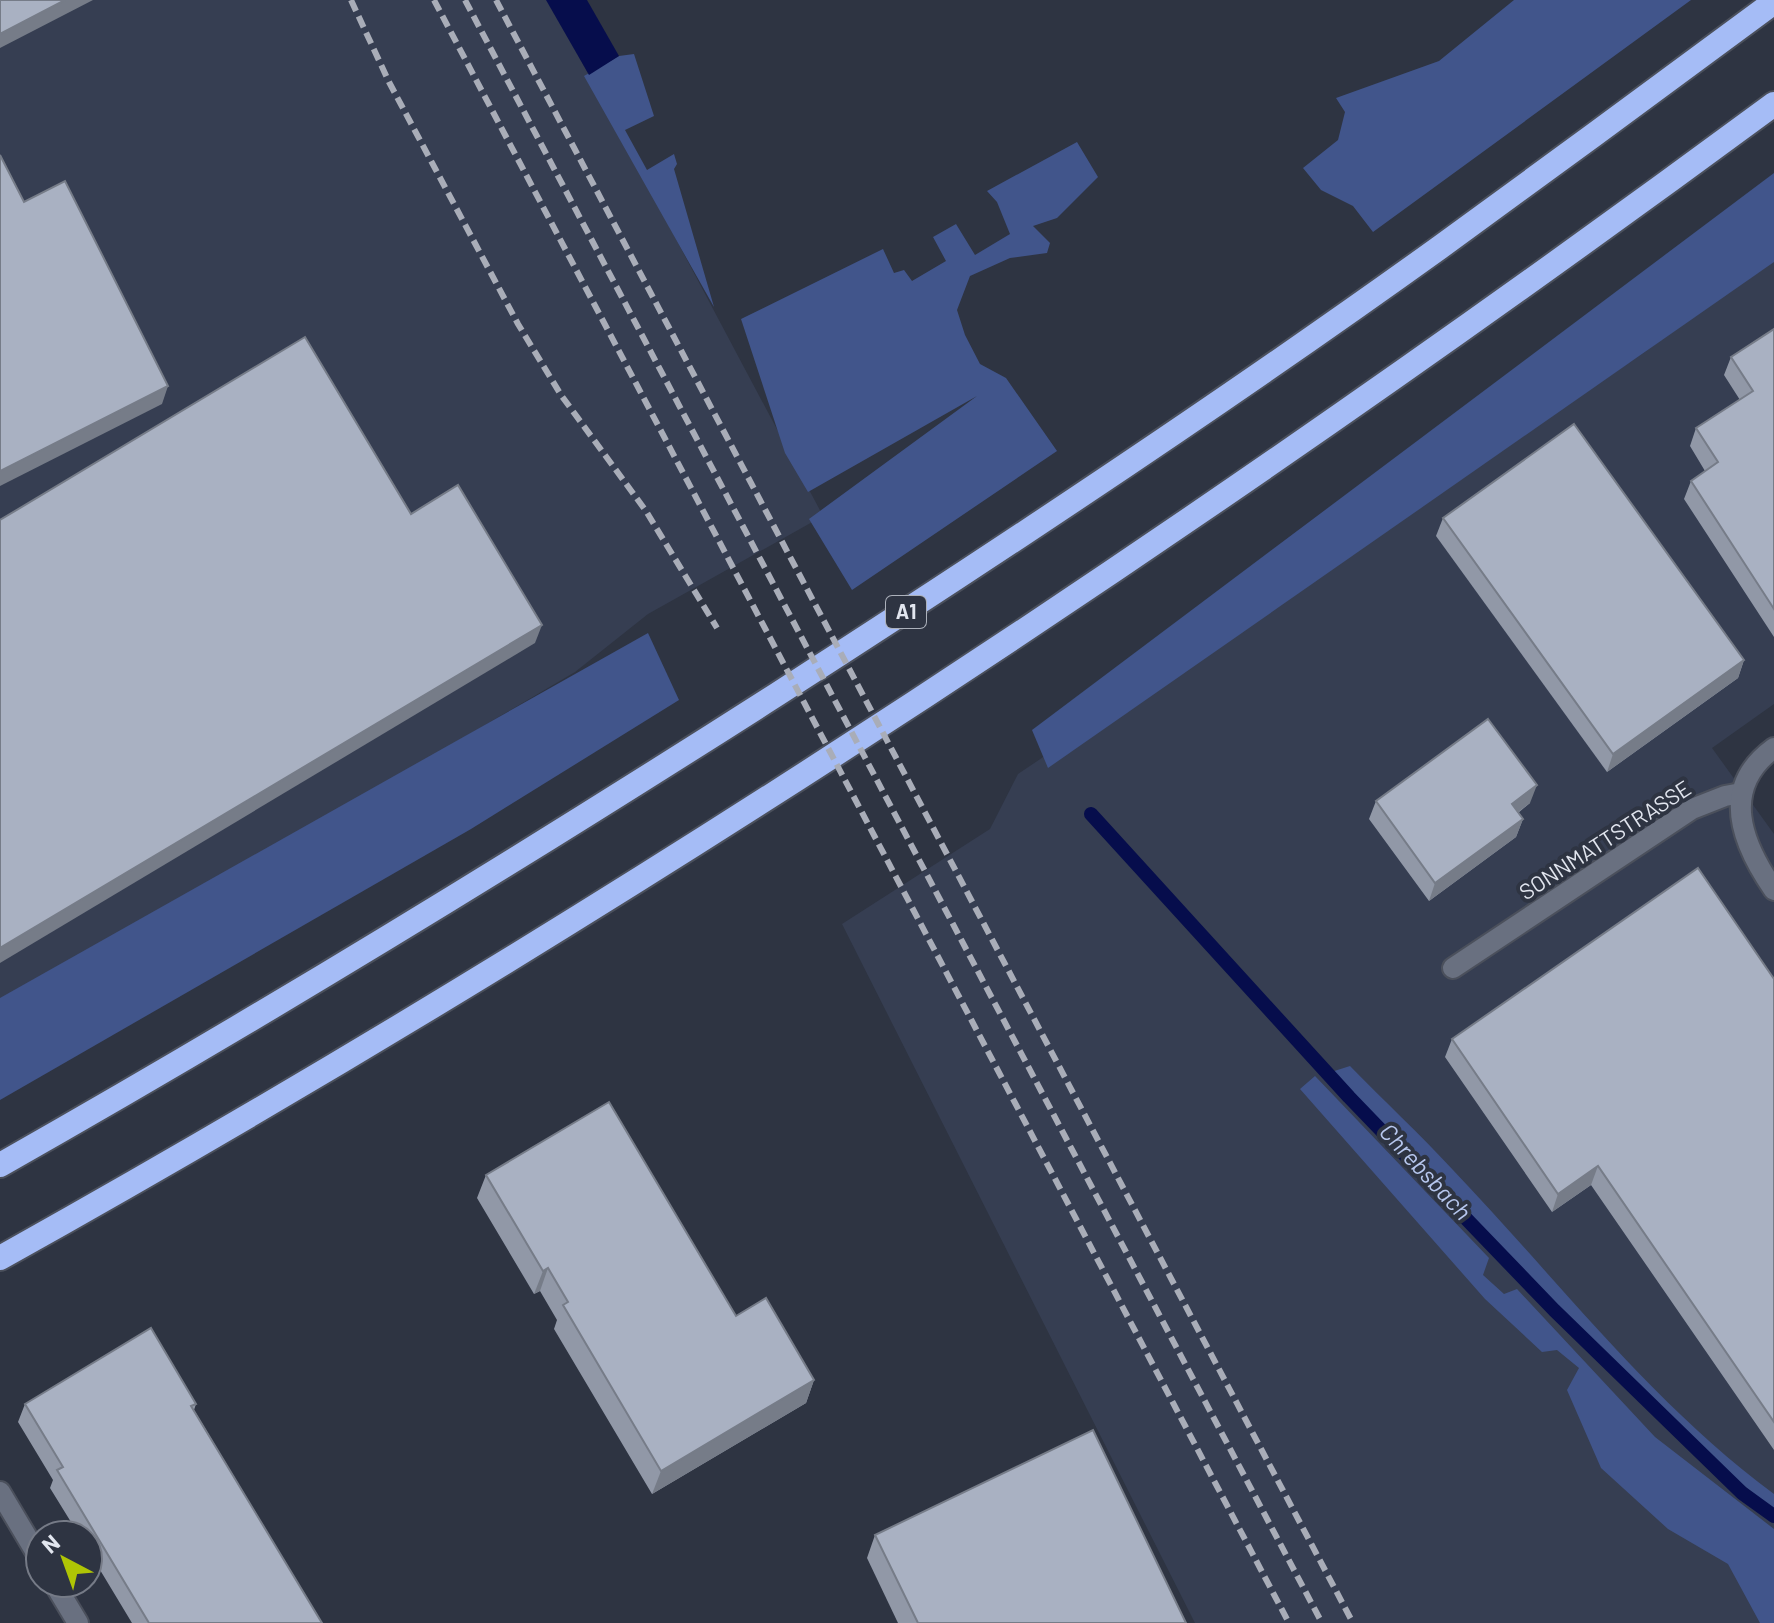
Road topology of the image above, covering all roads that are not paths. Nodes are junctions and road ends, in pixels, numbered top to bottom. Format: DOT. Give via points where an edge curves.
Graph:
graph roads {
  1 [pos="1774,2"];
  2 [pos="1774,104"];
  3 [pos="1774,748"];
  4 [pos="1741,793"];
  5 [pos="1774,890"];
  6 [pos="1453,968"];
  7 [pos="0,1165"];
  8 [pos="0,1258"];
  9 [pos="0,1492"];
  10 [pos="24,1532"];
  11 [pos="64,1599"];
  12 [pos="78,1623"];
  1 -- 7 [label="highway, A1" via="1425,258 947,585 349,962"];
  2 -- 8 [label="highway" via="1488,313 953,678 394,1030"];
  3 -- 4 [label="street" via="1750,772"];
  4 -- 5 [label="street" via="1746,840"];
  4 -- 6 [label="street, SONNMATTSTRASSE" via="1692,809"];
  9 -- 10 [label="street"];
  11 -- 12 [label="street"];
}
